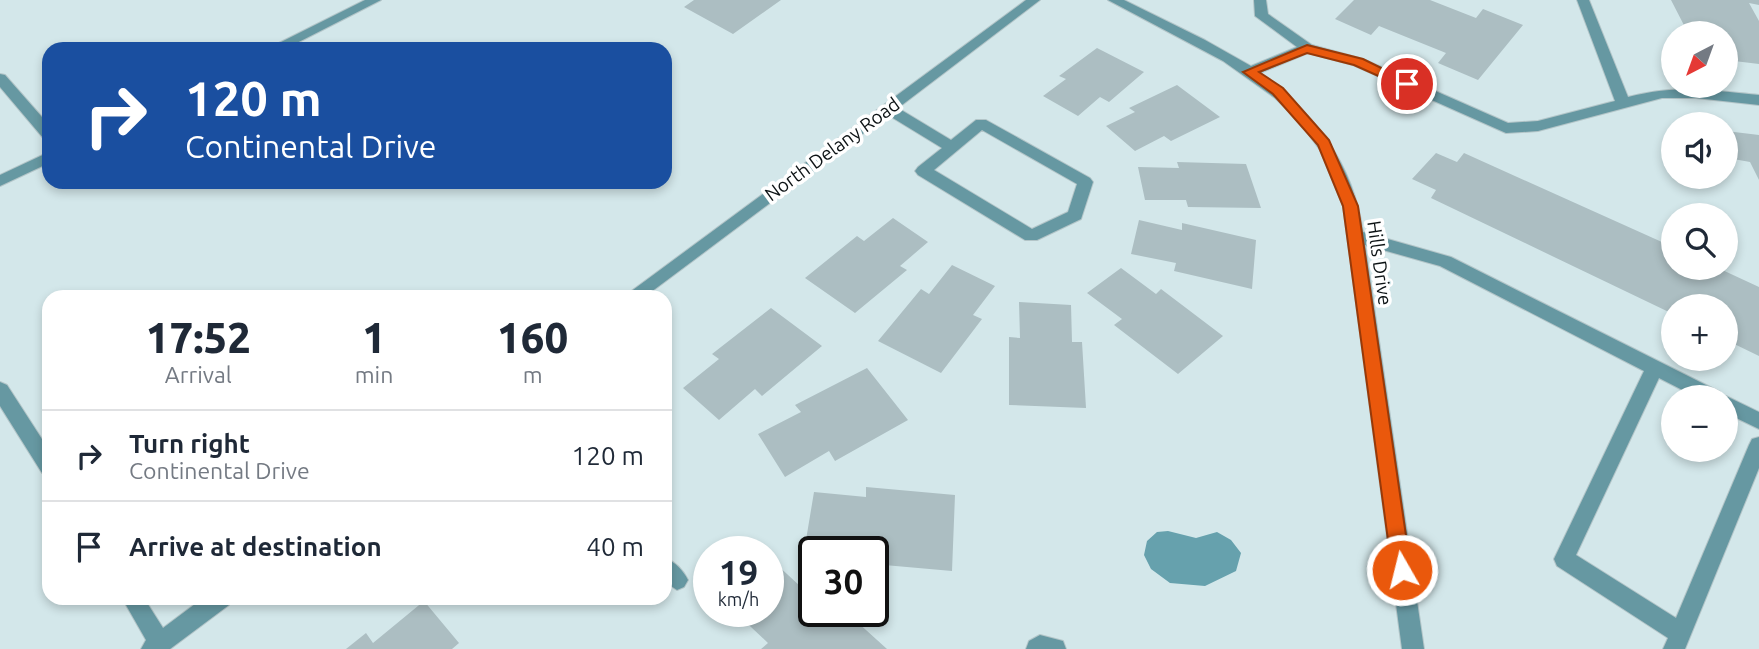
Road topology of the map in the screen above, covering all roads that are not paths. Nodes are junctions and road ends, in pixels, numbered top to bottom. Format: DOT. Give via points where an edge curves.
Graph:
graph roads {
  1 [pos="375,0"];
  2 [pos="1034,0"];
  3 [pos="1114,0"];
  4 [pos="1260,0"];
  5 [pos="1583,0"];
  6 [pos="288,42"];
  7 [pos="1307,48"];
  8 [pos="1250,72"];
  9 [pos="0,78"];
  10 [pos="1759,100"];
  11 [pos="1623,104"];
  12 [pos="887,108"];
  13 [pos="42,127"];
  14 [pos="952,147"];
  15 [pos="42,160"];
  16 [pos="0,181"];
  17 [pos="1355,236"];
  18 [pos="641,290"];
  19 [pos="1655,368"];
  20 [pos="1689,385"];
  21 [pos="0,390"];
  22 [pos="1738,410"];
  23 [pos="1759,421"];
  24 [pos="1759,445"];
  25 [pos="42,456"];
  26 [pos="136,605"];
  27 [pos="211,605"];
  28 [pos="1677,641"];
  29 [pos="156,646"];
  30 [pos="1037,649"];
  31 [pos="1055,649"];
  32 [pos="1413,649"];
  1 -- 6 [label="street"];
  2 -- 12 [label="street, North Delany Road"];
  3 -- 8 [label="street, Hills Drive"];
  4 -- 7 [label="street" via="1262,16"];
  5 -- 11 [label="street"];
  7 -- 8 [label="street"];
  7 -- 11 [label="street" via="1358,62 1506,128 1538,126"];
  8 -- 17 [label="street, Hills Drive" via="1278,91 1324,144 1351,206"];
  9 -- 13 [label="street"];
  10 -- 11 [label="street" via="1662,93"];
  12 -- 14 [label="street"];
  12 -- 18 [label="street, North Delany Road"];
  14 -- 14 [label="street" via="923,171 1031,236 1075,215 1085,182 981,123"];
  15 -- 16 [label="street"];
  17 -- 19 [label="street" via="1445,261"];
  17 -- 32 [label="street, Hills Drive"];
  19 -- 20 [label="street"];
  19 -- 28 [label="street" via="1563,558"];
  21 -- 25 [label="street"];
  22 -- 23 [label="street"];
  24 -- 28 [label="street"];
  26 -- 29 [label="street"];
  27 -- 29 [label="street"];
  30 -- 31 [label="street"];
}
